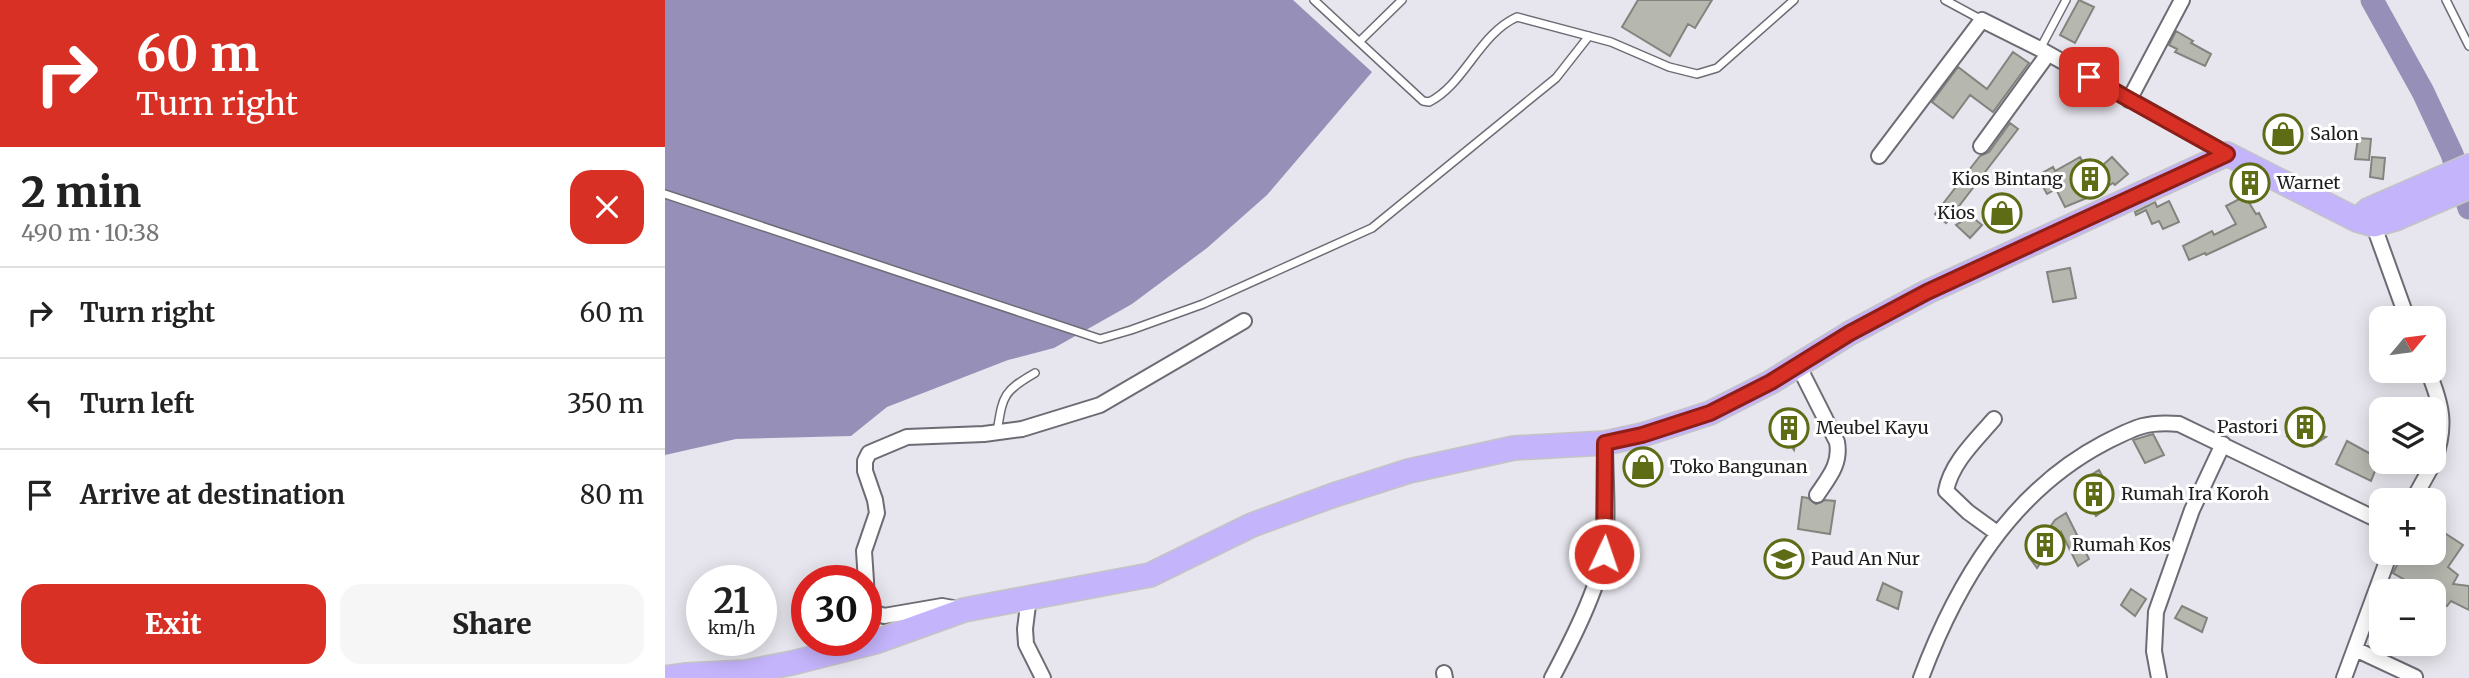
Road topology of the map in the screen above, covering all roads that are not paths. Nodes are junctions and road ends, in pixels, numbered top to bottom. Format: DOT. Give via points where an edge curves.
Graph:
graph roads {
  1 [pos="1314,0"];
  2 [pos="1402,0"];
  3 [pos="1794,0"];
  4 [pos="1945,0"];
  5 [pos="2066,0"];
  6 [pos="2182,0"];
  7 [pos="2446,0"];
  8 [pos="1982,20"];
  9 [pos="1589,36"];
  10 [pos="1360,41"];
  11 [pos="2469,46"];
  12 [pos="2044,52"];
  13 [pos="2129,100"];
  14 [pos="1981,146"];
  15 [pos="2227,154"];
  16 [pos="1879,156"];
  17 [pos="2469,166"];
  18 [pos="2469,187"];
  19 [pos="665,194"];
  20 [pos="2426,196"];
  21 [pos="2366,219"];
  22 [pos="2402,306"];
  23 [pos="1244,321"];
  24 [pos="1798,365"];
  25 [pos="1035,373"];
  26 [pos="1994,419"];
  27 [pos="997,432"];
  28 [pos="1605,443"];
  29 [pos="2223,444"];
  30 [pos="1817,495"];
  31 [pos="2369,516"];
  32 [pos="1997,533"];
  33 [pos="865,565"];
  34 [pos="2386,565"];
  35 [pos="1029,597"];
  36 [pos="964,610"];
  37 [pos="882,615"];
  38 [pos="2355,649"];
  39 [pos="2415,677"];
  40 [pos="665,678"];
  41 [pos="1043,678"];
  42 [pos="1552,678"];
  43 [pos="1921,678"];
  44 [pos="2159,678"];
  45 [pos="2344,678"];
  1 -- 10 [label="lane"];
  2 -- 10 [label="lane"];
  3 -- 9 [label="lane" via="1709,72 1669,67"];
  4 -- 8 [label="lane"];
  5 -- 12 [label="lane"];
  6 -- 13 [label="street"];
  7 -- 11 [label="lane"];
  8 -- 12 [label="street"];
  8 -- 16 [label="street"];
  9 -- 10 [label="lane" via="1517,17 1502,24 1429,102"];
  9 -- 19 [label="lane" via="1556,78 1372,228 1203,304 1100,339"];
  12 -- 13 [label="street"];
  12 -- 14 [label="street"];
  13 -- 15 [label="street"];
  15 -- 21 [label="highway"];
  15 -- 24 [label="highway" via="1927,292"];
  17 -- 20 [label="highway"];
  18 -- 20 [label="highway"];
  20 -- 21 [label="highway"];
  21 -- 22 [label="street"];
  23 -- 27 [label="street" via="1104,403 1022,429"];
  24 -- 28 [label="highway" via="1710,413"];
  24 -- 30 [label="street" via="1839,454 1836,467"];
  25 -- 27 [label="lane" via="1008,390"];
  26 -- 32 [label="street" via="1960,460 1946,491"];
  27 -- 33 [label="street" via="907,437 869,453 865,471 877,513 864,551"];
  28 -- 35 [label="highway" via="1514,448 1409,471 1252,526 1150,575"];
  28 -- 42 [label="street" via="1604,554"];
  29 -- 31 [label="street"];
  29 -- 32 [label="street" via="2179,424 2151,422 2134,428 2050,478"];
  29 -- 44 [label="street" via="2192,510 2156,612 2154,651"];
  32 -- 43 [label="street" via="1960,595"];
  34 -- 38 [label="street"];
  35 -- 36 [label="highway"];
  35 -- 41 [label="street" via="1026,643"];
  36 -- 37 [label="street" via="942,606"];
  36 -- 40 [label="highway" via="875,642 792,663 746,672"];
  38 -- 39 [label="street"];
  38 -- 45 [label="street"];
}
